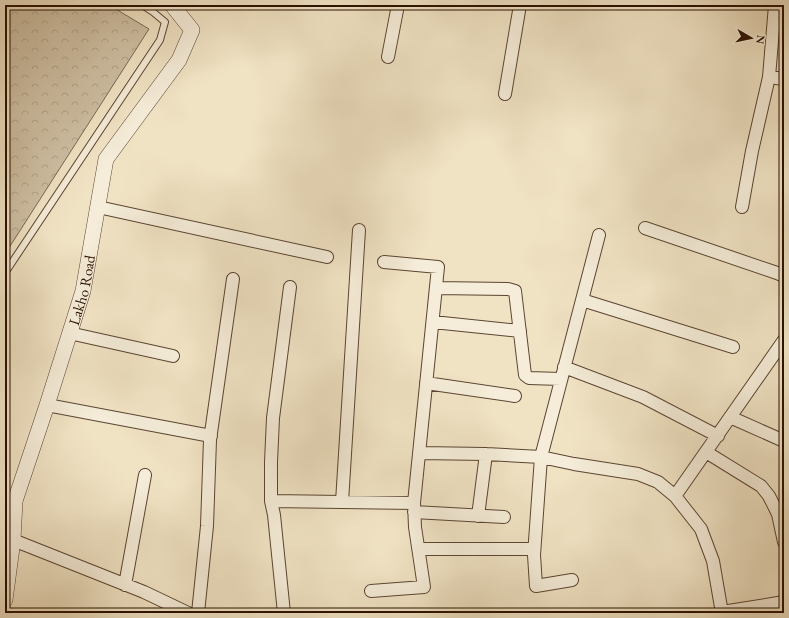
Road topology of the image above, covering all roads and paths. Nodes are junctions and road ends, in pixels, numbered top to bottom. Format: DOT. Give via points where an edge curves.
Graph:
graph roads {
  1 [pos="142,5"];
  2 [pos="172,5"];
  3 [pos="398,5"];
  4 [pos="520,5"];
  5 [pos="775,5"];
  6 [pos="388,57"];
  7 [pos="769,77"];
  8 [pos="784,79"];
  9 [pos="505,94"];
  10 [pos="98,207"];
  11 [pos="742,207"];
  12 [pos="645,228"];
  13 [pos="359,230"];
  14 [pos="599,235"];
  15 [pos="327,257"];
  16 [pos="384,262"];
  17 [pos="5,272"];
  18 [pos="784,276"];
  19 [pos="233,279"];
  20 [pos="290,287"];
  21 [pos="436,288"];
  22 [pos="582,300"];
  23 [pos="433,322"];
  24 [pos="520,331"];
  25 [pos="69,333"];
  26 [pos="784,340"];
  27 [pos="733,347"];
  28 [pos="779,355"];
  29 [pos="173,356"];
  30 [pos="564,367"];
  31 [pos="561,379"];
  32 [pos="426,383"];
  33 [pos="515,396"];
  34 [pos="48,405"];
  35 [pos="730,417"];
  36 [pos="211,436"];
  37 [pos="718,436"];
  38 [pos="784,441"];
  39 [pos="706,452"];
  40 [pos="419,453"];
  41 [pos="486,454"];
  42 [pos="540,457"];
  43 [pos="145,475"];
  44 [pos="676,496"];
  45 [pos="271,501"];
  46 [pos="342,502"];
  47 [pos="414,508"];
  48 [pos="478,516"];
  49 [pos="504,517"];
  50 [pos="11,533"];
  51 [pos="784,542"];
  52 [pos="419,549"];
  53 [pos="534,549"];
  54 [pos="572,580"];
  55 [pos="126,585"];
  56 [pos="371,591"];
  57 [pos="5,600"];
  58 [pos="784,602"];
  59 [pos="186,612"];
  60 [pos="722,612"];
  61 [pos="198,613"];
  62 [pos="284,613"];
  1 -- 17 [label="lane" via="165,22 160,40"];
  2 -- 10 [label="street, Lakho Road" via="192,30 179,60 106,159"];
  3 -- 6 [label="street"];
  4 -- 9 [label="street"];
  5 -- 7 [label="street"];
  7 -- 8 [label="street"];
  7 -- 11 [label="street"];
  10 -- 15 [label="street"];
  10 -- 25 [label="street, Lakho Road" via="83,291"];
  12 -- 18 [label="street"];
  13 -- 46 [label="street"];
  14 -- 22 [label="street"];
  16 -- 21 [label="street" via="438,267"];
  19 -- 36 [label="street"];
  20 -- 45 [label="street" via="273,418"];
  21 -- 23 [label="street"];
  21 -- 24 [label="street" via="515,291"];
  22 -- 27 [label="street"];
  22 -- 30 [label="street"];
  23 -- 24 [label="street"];
  23 -- 32 [label="street"];
  24 -- 31 [label="street" via="525,375 529,378"];
  25 -- 29 [label="street"];
  25 -- 34 [label="street, Lakho Road"];
  26 -- 28 [label="street"];
  28 -- 35 [label="street"];
  30 -- 31 [label="street"];
  30 -- 37 [label="street" via="643,397"];
  31 -- 42 [label="street"];
  32 -- 33 [label="street"];
  32 -- 40 [label="street"];
  34 -- 36 [label="street"];
  34 -- 50 [label="street, Lakho Road" via="15,501"];
  35 -- 37 [label="street"];
  35 -- 38 [label="street"];
  36 -- 61 [label="street" via="207,526"];
  37 -- 39 [label="street"];
  39 -- 44 [label="street"];
  39 -- 51 [label="street" via="760,486 769,496 778,514"];
  40 -- 41 [label="street"];
  40 -- 47 [label="street"];
  41 -- 42 [label="street"];
  41 -- 48 [label="street"];
  42 -- 44 [label="street" via="638,474 658,482"];
  42 -- 53 [label="street"];
  43 -- 55 [label="street"];
  44 -- 60 [label="street" via="701,529 713,561"];
  45 -- 46 [label="street"];
  45 -- 62 [label="street"];
  46 -- 47 [label="street"];
  47 -- 48 [label="street"];
  47 -- 52 [label="street"];
  48 -- 49 [label="street"];
  50 -- 55 [label="street"];
  50 -- 57 [label="street, Lakho Road"];
  52 -- 53 [label="street"];
  52 -- 56 [label="street" via="424,587"];
  53 -- 54 [label="street" via="536,586"];
  55 -- 59 [label="street"];
  58 -- 60 [label="street"];
}
